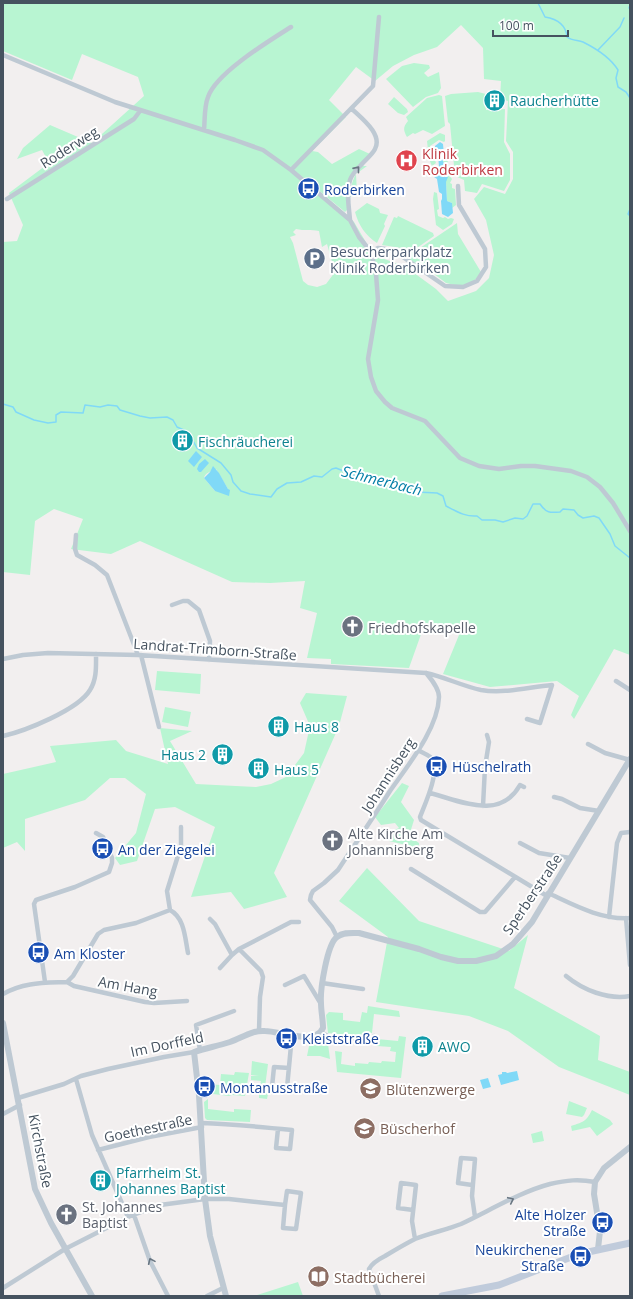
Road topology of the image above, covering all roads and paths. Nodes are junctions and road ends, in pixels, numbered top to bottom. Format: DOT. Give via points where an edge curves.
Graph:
graph roads {
  1 [pos="378,17"];
  2 [pos="291,27"];
  3 [pos="3,55"];
  4 [pos="352,109"];
  5 [pos="140,111"];
  6 [pos="204,130"];
  7 [pos="291,170"];
  8 [pos="458,186"];
  9 [pos="7,199"];
  10 [pos="350,220"];
  11 [pos="371,252"];
  12 [pos="630,531"];
  13 [pos="76,535"];
  14 [pos="172,605"];
  15 [pos="96,654"];
  16 [pos="139,655"];
  17 [pos="3,659"];
  18 [pos="209,660"];
  19 [pos="426,673"];
  20 [pos="616,681"];
  21 [pos="630,690"];
  22 [pos="527,719"];
  23 [pos="159,726"];
  24 [pos="487,735"];
  25 [pos="3,736"];
  26 [pos="588,744"];
  27 [pos="418,750"];
  28 [pos="630,760"];
  29 [pos="524,787"];
  30 [pos="430,793"];
  31 [pos="554,797"];
  32 [pos="482,806"];
  33 [pos="599,811"];
  34 [pos="180,827"];
  35 [pos="630,832"];
  36 [pos="96,833"];
  37 [pos="520,842"];
  38 [pos="570,858"];
  39 [pos="411,869"];
  40 [pos="515,877"];
  41 [pos="547,895"];
  42 [pos="170,910"];
  43 [pos="609,917"];
  44 [pos="628,918"];
  45 [pos="210,919"];
  46 [pos="299,922"];
  47 [pos="337,937"];
  48 [pos="239,949"];
  49 [pos="188,953"];
  50 [pos="232,955"];
  51 [pos="630,965"];
  52 [pos="220,968"];
  53 [pos="566,976"];
  54 [pos="45,982"];
  55 [pos="67,982"];
  56 [pos="322,983"];
  57 [pos="285,985"];
  58 [pos="363,989"];
  59 [pos="3,994"];
  60 [pos="630,996"];
  61 [pos="187,1001"];
  62 [pos="321,1004"];
  63 [pos="234,1011"];
  64 [pos="3,1024"];
  65 [pos="259,1031"];
  66 [pos="321,1032"];
  67 [pos="292,1035"];
  68 [pos="374,1036"];
  69 [pos="197,1051"];
  70 [pos="289,1068"];
  71 [pos="76,1078"];
  72 [pos="18,1098"];
  73 [pos="20,1105"];
  74 [pos="3,1114"];
  75 [pos="202,1125"];
  76 [pos="278,1129"];
  77 [pos="630,1147"];
  78 [pos="98,1150"];
  79 [pos="595,1182"];
  80 [pos="472,1185"];
  81 [pos="205,1199"];
  82 [pos="285,1205"];
  83 [pos="413,1210"];
  84 [pos="134,1215"];
  85 [pos="128,1217"];
  86 [pos="476,1217"];
  87 [pos="415,1239"];
  88 [pos="630,1243"];
  89 [pos="65,1249"];
  90 [pos="598,1249"];
  91 [pos="3,1288"];
  92 [pos="223,1288"];
  93 [pos="92,1296"];
  94 [pos="168,1296"];
  95 [pos="207,1296"];
  96 [pos="226,1296"];
  97 [pos="379,1296"];
  98 [pos="442,1296"];
  1 -- 4 [label="street" via="373,86"];
  2 -- 6 [label="street" via="218,81 208,97"];
  3 -- 5 [label="street"];
  4 -- 7 [label="street"];
  10 -- 4 [label="street, one-way" via="350,179 374,150 377,140 372,130"];
  5 -- 6 [label="street"];
  5 -- 9 [label="street, Roderweg" via="134,119"];
  6 -- 7 [label="street" via="263,150"];
  7 -- 10 [label="street"];
  8 -- 11 [label="street" via="459,205 485,249 486,267 478,281 463,287 445,286 397,253 378,248"];
  10 -- 11 [label="street"];
  11 -- 12 [label="street" via="378,300 368,359 376,391 385,402 392,408 425,421 460,458 479,466 499,469 536,466 571,471 587,477 600,487 613,503"];
  13 -- 16 [label="street" via="77,555 107,575"];
  14 -- 18 [label="street" via="188,601 199,610 210,641"];
  15 -- 16 [label="street, Landrat-Trimborn-Straße"];
  15 -- 17 [label="street, Landrat-Trimborn-Straße" via="48,653"];
  15 -- 25 [label="street" via="94,683 84,699 58,715"];
  16 -- 18 [label="street, Landrat-Trimborn-Straße"];
  16 -- 23 [label="street"];
  18 -- 19 [label="street, Landrat-Trimborn-Straße"];
  19 -- 22 [label="street, Landrat-Trimborn-Straße" via="481,690 499,691 552,685 540,723"];
  19 -- 27 [label="street, Johannisberg" via="438,690 438,706"];
  20 -- 21 [label="street"];
  24 -- 32 [label="street" via="489,742 484,767"];
  26 -- 28 [label="street" via="604,753"];
  27 -- 30 [label="street" via="433,760"];
  27 -- 47 [label="street, Johannisberg" via="338,870 310,896 310,900"];
  28 -- 33 [label="street, Sperberstraße"];
  29 -- 32 [label="street" via="520,785 513,796 499,804"];
  30 -- 32 [label="street"];
  30 -- 40 [label="street" via="421,820"];
  31 -- 33 [label="street" via="580,808"];
  33 -- 38 [label="street, Sperberstraße"];
  34 -- 42 [label="street" via="181,846 168,891"];
  35 -- 43 [label="street" via="621,833 617,843"];
  36 -- 54 [label="street" via="103,837 112,858 109,872 76,887 36,900 34,904"];
  37 -- 38 [label="street" via="539,853"];
  38 -- 41 [label="street, Sperberstraße"];
  39 -- 40 [label="street" via="480,912 485,912"];
  40 -- 41 [label="street"];
  41 -- 43 [label="street"];
  41 -- 47 [label="street, Sperberstraße" via="527,929 513,944 496,956 476,961 452,960 359,933"];
  42 -- 49 [label="street" via="181,922"];
  42 -- 55 [label="street" via="98,934"];
  43 -- 44 [label="street"];
  44 -- 51 [label="street"];
  45 -- 50 [label="street"];
  46 -- 48 [label="street" via="291,922"];
  47 -- 56 [label="street" via="331,947"];
  48 -- 50 [label="street"];
  48 -- 65 [label="street" via="263,977"];
  50 -- 52 [label="street"];
  53 -- 60 [label="street" via="574,983 607,996"];
  54 -- 55 [label="street"];
  54 -- 59 [label="street" via="22,985"];
  55 -- 61 [label="street, Am Hang" via="74,986 145,1002"];
  56 -- 58 [label="street"];
  56 -- 62 [label="street"];
  57 -- 62 [label="street" via="304,976"];
  62 -- 66 [label="street"];
  63 -- 69 [label="street" via="196,1024"];
  64 -- 72 [label="street, Kirchstraße"];
  65 -- 67 [label="street, Im Dorffeld"];
  65 -- 69 [label="street, Im Dorffeld"];
  66 -- 67 [label="street, Im Dorffeld" via="315,1036"];
  66 -- 68 [label="street, Im Dorffeld" via="328,1037 374,1041"];
  67 -- 70 [label="street"];
  69 -- 71 [label="street, Im Dorffeld"];
  69 -- 75 [label="street"];
  70 -- 70 [label="street" via="274,1067 272,1087 287,1088"];
  71 -- 72 [label="street, Im Dorffeld"];
  71 -- 78 [label="street"];
  72 -- 73 [label="street, Kirchstraße"];
  73 -- 74 [label="street"];
  73 -- 89 [label="street, Kirchstraße" via="35,1189"];
  75 -- 76 [label="street, Goethestraße" via="225,1124"];
  75 -- 78 [label="street, Goethestraße"];
  75 -- 81 [label="street"];
  76 -- 76 [label="street" via="292,1130 290,1149 276,1148"];
  77 -- 79 [label="street" via="604,1168"];
  78 -- 85 [label="street"];
  86 -- 79 [label="street, one-way" via="549,1184 580,1179"];
  79 -- 90 [label="street" via="594,1194 600,1231"];
  80 -- 80 [label="street" via="475,1159 461,1158 458,1183"];
  80 -- 86 [label="street"];
  81 -- 82 [label="street"];
  81 -- 84 [label="street" via="160,1205"];
  81 -- 92 [label="street" via="210,1236"];
  82 -- 82 [label="street" via="282,1228 296,1229 301,1193 287,1191"];
  83 -- 83 [label="street" via="416,1185 401,1183 398,1208"];
  83 -- 87 [label="street"];
  84 -- 85 [label="street"];
  94 -- 84 [label="street, one-way" via="150,1261"];
  85 -- 89 [label="street"];
  86 -- 87 [label="street"];
  87 -- 97 [label="street" via="379,1259 370,1267"];
  88 -- 90 [label="main road"];
  89 -- 91 [label="street"];
  89 -- 93 [label="street, Kirchstraße"];
  90 -- 98 [label="main road" via="499,1285"];
  92 -- 95 [label="street"];
  92 -- 96 [label="street"];
}
